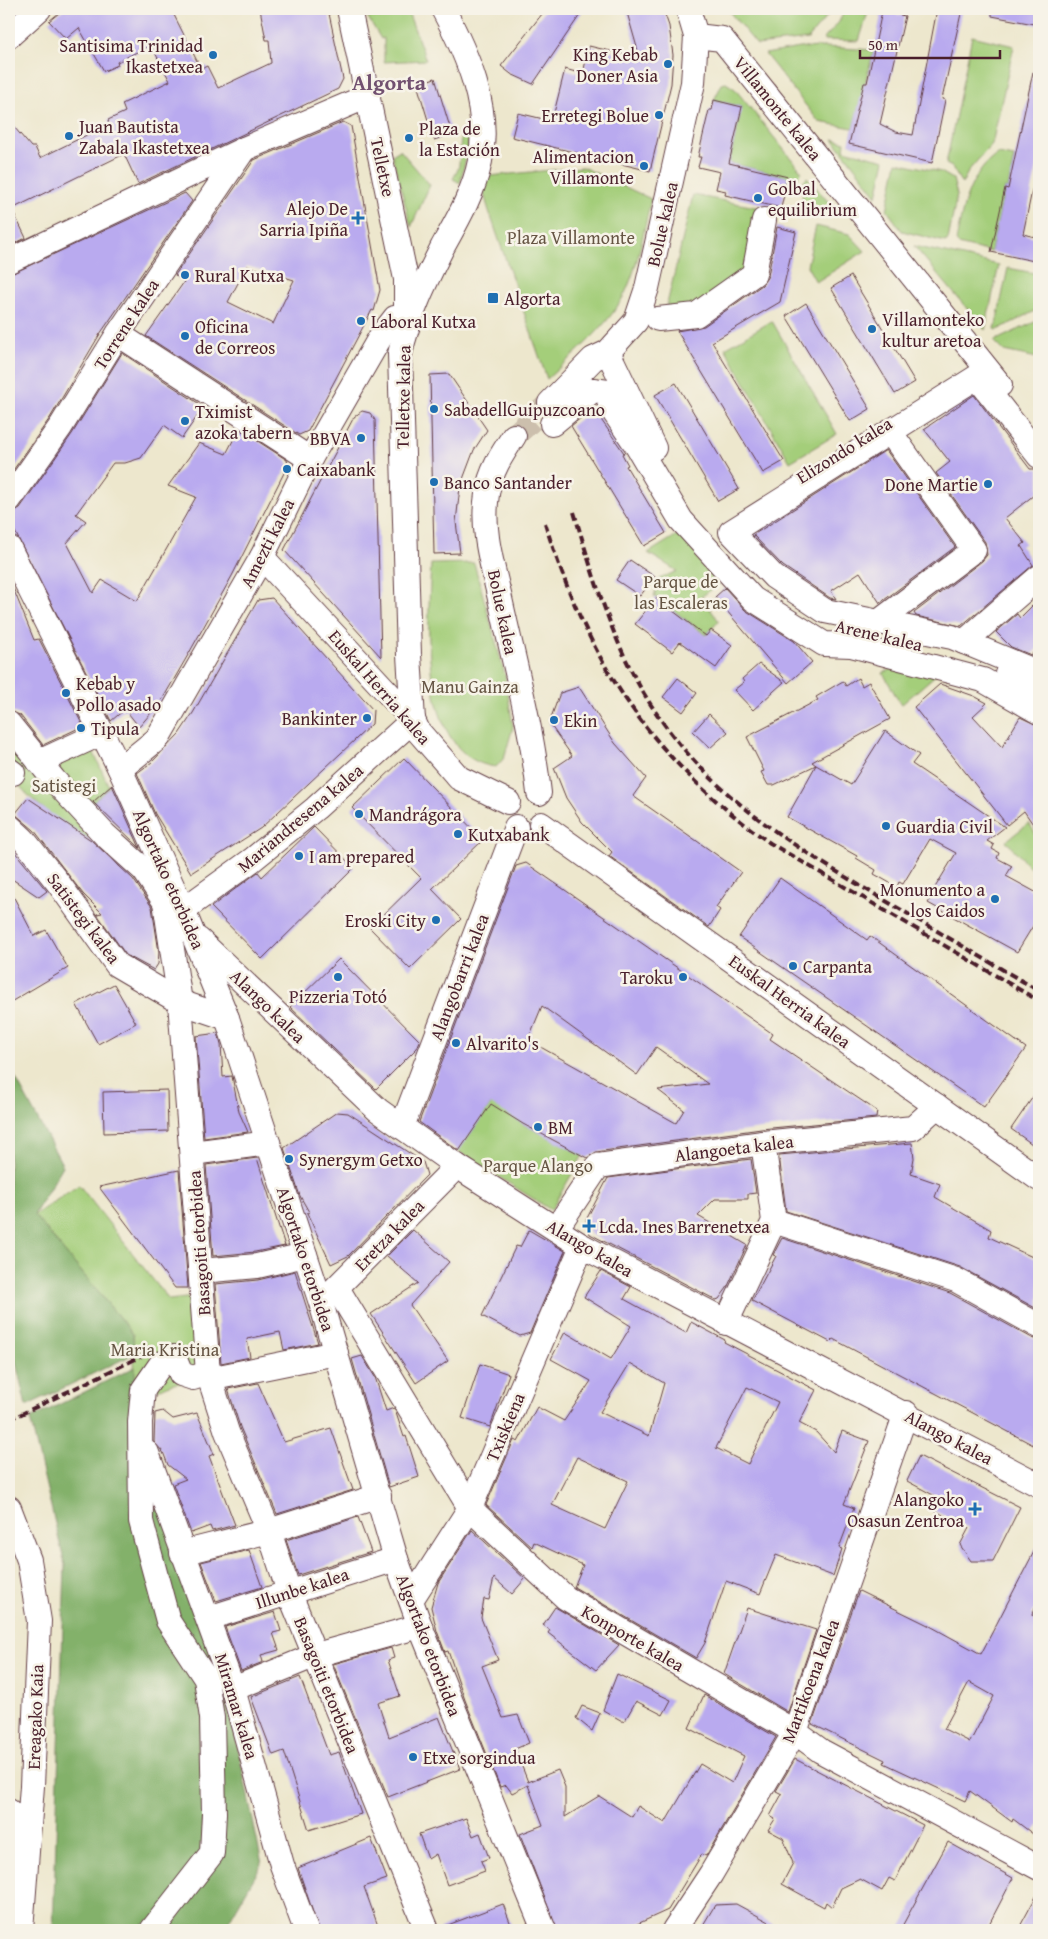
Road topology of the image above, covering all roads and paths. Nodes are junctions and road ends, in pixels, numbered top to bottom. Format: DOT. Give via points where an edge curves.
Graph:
graph roads {
  1 [pos="39,9"];
  2 [pos="349,9"];
  3 [pos="443,9"];
  4 [pos="688,9"];
  5 [pos="699,9"];
  6 [pos="9,36"];
  7 [pos="696,36"];
  8 [pos="368,96"];
  9 [pos="244,149"];
  10 [pos="764,220"];
  11 [pos="9,261"];
  12 [pos="658,319"];
  13 [pos="406,326"];
  14 [pos="118,334"];
  15 [pos="608,352"];
  16 [pos="983,365"];
  17 [pos="890,432"];
  18 [pos="1039,433"];
  19 [pos="514,436"];
  20 [pos="1039,456"];
  21 [pos="310,459"];
  22 [pos="9,500"];
  23 [pos="706,535"];
  24 [pos="9,548"];
  25 [pos="262,557"];
  26 [pos="1039,578"];
  27 [pos="876,623"];
  28 [pos="964,642"];
  29 [pos="1038,675"];
  30 [pos="1039,712"];
  31 [pos="413,720"];
  32 [pos="9,724"];
  33 [pos="102,733"];
  34 [pos="39,762"];
  35 [pos="120,769"];
  36 [pos="539,793"];
  37 [pos="508,802"];
  38 [pos="541,824"];
  39 [pos="9,826"];
  40 [pos="516,827"];
  41 [pos="184,910"];
  42 [pos="194,935"];
  43 [pos="180,1002"];
  44 [pos="227,1018"];
  45 [pos="937,1106"];
  46 [pos="402,1127"];
  47 [pos="268,1143"];
  48 [pos="763,1143"];
  49 [pos="192,1153"];
  50 [pos="457,1166"];
  51 [pos="1039,1179"];
  52 [pos="774,1221"];
  53 [pos="556,1229"];
  54 [pos="582,1246"];
  55 [pos="305,1255"];
  56 [pos="201,1271"];
  57 [pos="329,1295"];
  58 [pos="726,1323"];
  59 [pos="1039,1326"];
  60 [pos="336,1353"];
  61 [pos="208,1376"];
  62 [pos="906,1414"];
  63 [pos="140,1422"];
  64 [pos="1039,1485"];
  65 [pos="379,1496"];
  66 [pos="9,1508"];
  67 [pos="470,1508"];
  68 [pos="269,1531"];
  69 [pos="182,1554"];
  70 [pos="396,1559"];
  71 [pos="289,1592"];
  72 [pos="411,1600"];
  73 [pos="209,1618"];
  74 [pos="420,1626"];
  75 [pos="316,1656"];
  76 [pos="233,1688"];
  77 [pos="795,1732"];
  78 [pos="9,1811"];
  79 [pos="1039,1868"];
  80 [pos="9,1895"];
  81 [pos="21,1930"];
  82 [pos="152,1930"];
  83 [pos="306,1930"];
  84 [pos="426,1930"];
  85 [pos="544,1930"];
  86 [pos="674,1930"];
  1 -- 6 [label="street"];
  2 -- 8 [label="street, Telletxe"];
  3 -- 13 [label="street, Telletxe kalea" via="464,49 475,83 483,125 480,161 469,196"];
  4 -- 7 [label="street, Bolue kalea"];
  5 -- 7 [label="street"];
  7 -- 15 [label="street, Bolue kalea" via="693,83 647,288 636,321"];
  7 -- 16 [label="street, Villamonte kalea" via="722,39"];
  8 -- 9 [label="street"];
  8 -- 13 [label="street, Telletxe" via="406,279"];
  9 -- 11 [label="street"];
  9 -- 14 [label="street, Torrene kalea"];
  10 -- 12 [label="street" via="754,274 696,315"];
  13 -- 21 [label="street, Amezti kalea" via="395,318 380,336"];
  13 -- 31 [label="street, Telletxe kalea" via="400,354 400,409"];
  14 -- 21 [label="street"];
  14 -- 22 [label="street, Torrene kalea" via="62,426"];
  15 -- 23 [label="street, Arene kalea" via="657,455"];
  15 -- 30 [label="street, Bolue kalea" via="593,359 551,413 593,390 608,392 610,406 680,520 753,599 824,644 851,645 983,680"];
  16 -- 18 [label="street, Villamonte kalea"];
  16 -- 23 [label="street, Elizondo kalea"];
  17 -- 20 [label="street" via="977,377"];
  17 -- 27 [label="street" via="974,550"];
  17 -- 27 [label="street" via="731,532 774,577 825,611"];
  19 -- 36 [label="street, Bolue kalea" via="491,475 485,529 520,684"];
  21 -- 25 [label="street, Amezti kalea"];
  23 -- 29 [label="street, Arene kalea" via="769,592 835,627 915,643"];
  24 -- 33 [label="street, Algortako etorbidea"];
  25 -- 31 [label="street, Euskal Herria kalea"];
  25 -- 35 [label="street, Amezti kalea" via="157,738"];
  26 -- 28 [label="street"];
  27 -- 28 [label="street"];
  28 -- 29 [label="street"];
  31 -- 37 [label="street, Euskal Herria kalea" via="418,731 459,778"];
  31 -- 41 [label="street, Mariandresena kalea" via="316,808"];
  32 -- 34 [label="street, Basagoiti etorbidea"];
  33 -- 34 [label="street"];
  33 -- 35 [label="street, Algortako etorbidea"];
  34 -- 43 [label="street, Basagoiti etorbidea" via="105,835 144,870 164,902"];
  35 -- 41 [label="street, Algortako etorbidea"];
  36 -- 37 [label="street" via="524,791"];
  36 -- 38 [label="street" via="546,812"];
  37 -- 40 [label="street" via="507,813"];
  38 -- 40 [label="street" via="529,830"];
  38 -- 45 [label="street, Euskal Herria kalea"];
  39 -- 43 [label="street, Satistegi kalea" via="59,884 116,965"];
  40 -- 46 [label="street, Alangobarri kalea"];
  41 -- 42 [label="street, Algortako etorbidea"];
  42 -- 44 [label="street, Algortako etorbidea"];
  42 -- 46 [label="street, Alango kalea" via="378,1110"];
  43 -- 44 [label="street, Satistegi kalea"];
  43 -- 49 [label="street, Basagoiti etorbidea"];
  44 -- 47 [label="street, Algortako etorbidea"];
  45 -- 48 [label="street, Alangoeta kalea" via="913,1128"];
  45 -- 51 [label="street, Euskal Herria kalea"];
  46 -- 50 [label="street, Alango kalea"];
  47 -- 49 [label="street"];
  47 -- 55 [label="street, Algortako etorbidea"];
  48 -- 52 [label="street"];
  48 -- 53 [label="street, Alangoeta kalea" via="598,1166"];
  49 -- 56 [label="street, Basagoiti etorbidea"];
  50 -- 53 [label="street, Alango kalea"];
  50 -- 57 [label="street, Eretza kalea"];
  52 -- 58 [label="street"];
  52 -- 59 [label="street" via="956,1280"];
  53 -- 54 [label="street, Alango kalea"];
  54 -- 58 [label="street, Alango kalea"];
  54 -- 67 [label="street, Txiskiena"];
  55 -- 56 [label="street" via="257,1266"];
  55 -- 57 [label="street, Algortako etorbidea"];
  56 -- 61 [label="street, Basagoiti etorbidea"];
  57 -- 60 [label="street, Algortako etorbidea"];
  57 -- 67 [label="street, Konporte kalea"];
  58 -- 62 [label="street, Alango kalea"];
  60 -- 61 [label="street"];
  60 -- 65 [label="street, Algortako etorbidea"];
  61 -- 63 [label="street" via="192,1378 181,1374 174,1357 161,1364 143,1390"];
  61 -- 68 [label="street, Basagoiti etorbidea" via="227,1432"];
  62 -- 64 [label="street, Alango kalea"];
  62 -- 77 [label="street, Martikoena kalea"];
  63 -- 69 [label="street, Miramar kalea" via="148,1458"];
  63 -- 82 [label="street" via="141,1521 168,1620 206,1679 212,1718 212,1853"];
  65 -- 68 [label="street"];
  65 -- 70 [label="street, Algortako etorbidea"];
  66 -- 81 [label="street, Ereagako Kaia" via="29,1560 39,1622 32,1786"];
  67 -- 72 [label="street, Txiskiena"];
  67 -- 77 [label="street, Konporte kalea" via="566,1598"];
  68 -- 69 [label="street"];
  68 -- 71 [label="street, Basagoiti etorbidea"];
  69 -- 73 [label="street, Miramar kalea"];
  70 -- 71 [label="street, Illunbe kalea"];
  70 -- 72 [label="street, Algortako etorbidea"];
  71 -- 73 [label="street, Illunbe kalea"];
  71 -- 75 [label="street, Basagoiti etorbidea"];
  72 -- 74 [label="street, Algortako etorbidea"];
  73 -- 76 [label="street, Miramar kalea"];
  74 -- 75 [label="street"];
  74 -- 85 [label="street, Algortako etorbidea"];
  75 -- 76 [label="street"];
  75 -- 84 [label="street, Basagoiti etorbidea"];
  76 -- 83 [label="street, Miramar kalea" via="282,1865"];
  77 -- 79 [label="street, Konporte kalea" via="822,1751"];
  77 -- 86 [label="street, Martikoena kalea"];
  78 -- 80 [label="street" via="14,1864"];
}
